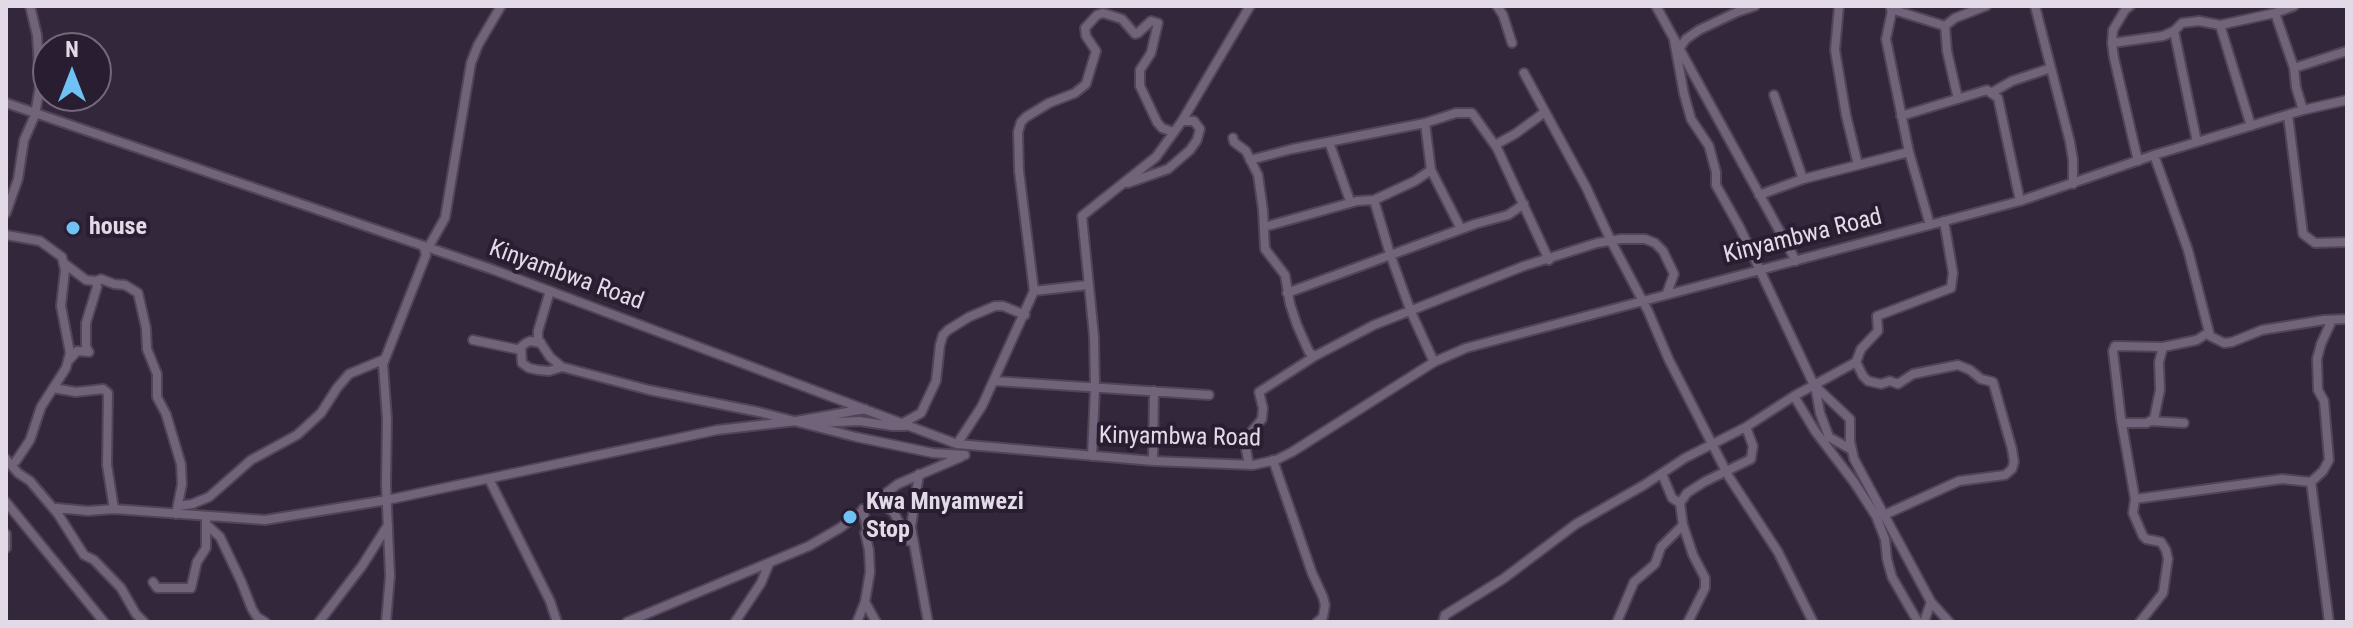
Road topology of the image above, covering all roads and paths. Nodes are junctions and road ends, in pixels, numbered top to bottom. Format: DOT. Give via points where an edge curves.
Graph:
graph roads {
  1 [pos="30,6"];
  2 [pos="501,6"];
  3 [pos="1250,6"];
  4 [pos="1497,6"];
  5 [pos="1656,6"];
  6 [pos="1755,6"];
  7 [pos="1839,6"];
  8 [pos="1986,6"];
  9 [pos="2035,6"];
  10 [pos="2130,6"];
  11 [pos="2294,6"];
  12 [pos="1892,8"];
  13 [pos="1735,9"];
  14 [pos="2275,13"];
  15 [pos="2220,25"];
  16 [pos="1945,26"];
  17 [pos="2174,31"];
  18 [pos="1512,43"];
  19 [pos="2112,43"];
  20 [pos="1676,45"];
  21 [pos="2347,51"];
  22 [pos="2051,68"];
  23 [pos="2294,68"];
  24 [pos="1524,73"];
  25 [pos="1991,93"];
  26 [pos="1774,95"];
  27 [pos="1958,99"];
  28 [pos="2347,100"];
  29 [pos="6,103"];
  30 [pos="2303,110"];
  31 [pos="1545,112"];
  32 [pos="35,115"];
  33 [pos="2288,115"];
  34 [pos="1901,116"];
  35 [pos="1182,121"];
  36 [pos="1425,123"];
  37 [pos="2251,126"];
  38 [pos="1173,132"];
  39 [pos="1233,138"];
  40 [pos="1329,142"];
  41 [pos="2197,142"];
  42 [pos="1495,145"];
  43 [pos="1909,152"];
  44 [pos="2154,155"];
  45 [pos="1250,160"];
  46 [pos="2138,161"];
  47 [pos="1858,165"];
  48 [pos="1431,170"];
  49 [pos="1803,179"];
  50 [pos="1123,184"];
  51 [pos="2073,184"];
  52 [pos="1759,195"];
  53 [pos="1374,200"];
  54 [pos="1350,201"];
  55 [pos="2020,201"];
  56 [pos="1524,204"];
  57 [pos="6,213"];
  58 [pos="1944,221"];
  59 [pos="1930,225"];
  60 [pos="1264,227"];
  61 [pos="1461,229"];
  62 [pos="6,235"];
  63 [pos="1611,241"];
  64 [pos="2347,242"];
  65 [pos="426,247"];
  66 [pos="1390,254"];
  67 [pos="1549,260"];
  68 [pos="1796,261"];
  69 [pos="64,264"];
  70 [pos="1760,269"];
  71 [pos="96,281"];
  72 [pos="1088,285"];
  73 [pos="550,291"];
  74 [pos="1034,291"];
  75 [pos="1287,293"];
  76 [pos="1667,293"];
  77 [pos="1641,300"];
  78 [pos="1411,312"];
  79 [pos="1025,315"];
  80 [pos="2347,319"];
  81 [pos="2332,320"];
  82 [pos="2209,332"];
  83 [pos="473,340"];
  84 [pos="541,343"];
  85 [pos="2163,347"];
  86 [pos="521,350"];
  87 [pos="1315,356"];
  88 [pos="70,359"];
  89 [pos="385,359"];
  90 [pos="1434,362"];
  91 [pos="1856,362"];
  92 [pos="562,367"];
  93 [pos="995,381"];
  94 [pos="1814,385"];
  95 [pos="53,388"];
  96 [pos="1095,388"];
  97 [pos="1154,391"];
  98 [pos="1209,395"];
  99 [pos="1794,396"];
  100 [pos="868,409"];
  101 [pos="795,421"];
  102 [pos="2150,421"];
  103 [pos="2122,423"];
  104 [pos="2184,423"];
  105 [pos="906,424"];
  106 [pos="1746,427"];
  107 [pos="1711,443"];
  108 [pos="957,444"];
  109 [pos="983,448"];
  110 [pos="1852,450"];
  111 [pos="965,455"];
  112 [pos="1092,456"];
  113 [pos="6,459"];
  114 [pos="1273,460"];
  115 [pos="16,461"];
  116 [pos="1153,461"];
  117 [pos="1249,465"];
  118 [pos="1726,472"];
  119 [pos="919,474"];
  120 [pos="1662,474"];
  121 [pos="489,479"];
  122 [pos="2311,482"];
  123 [pos="2135,499"];
  124 [pos="387,500"];
  125 [pos="6,502"];
  126 [pos="1680,503"];
  127 [pos="866,507"];
  128 [pos="57,508"];
  129 [pos="114,509"];
  130 [pos="177,510"];
  131 [pos="1884,515"];
  132 [pos="207,521"];
  133 [pos="388,525"];
  134 [pos="1683,525"];
  135 [pos="6,534"];
  136 [pos="913,546"];
  137 [pos="6,548"];
  138 [pos="769,564"];
  139 [pos="153,582"];
  140 [pos="865,602"];
  141 [pos="1931,602"];
  142 [pos="100,620"];
  143 [pos="739,620"];
  144 [pos="263,621"];
  145 [pos="144,622"];
  146 [pos="319,622"];
  147 [pos="386,622"];
  148 [pos="557,622"];
  149 [pos="627,622"];
  150 [pos="857,622"];
  151 [pos="876,622"];
  152 [pos="928,622"];
  153 [pos="1317,622"];
  154 [pos="1443,622"];
  155 [pos="1617,622"];
  156 [pos="1688,622"];
  157 [pos="1813,622"];
  158 [pos="1921,622"];
  159 [pos="1949,622"];
  160 [pos="2140,622"];
  161 [pos="2329,622"];
  1 -- 32 [label="street" via="40,74"];
  2 -- 65 [label="street" via="471,63 445,218"];
  3 -- 35 [label="street"];
  4 -- 18 [label="street"];
  5 -- 20 [label="street"];
  6 -- 13 [label="street"];
  7 -- 47 [label="street" via="1835,50"];
  8 -- 16 [label="street"];
  9 -- 22 [label="street"];
  10 -- 19 [label="street" via="2113,30"];
  11 -- 14 [label="street"];
  12 -- 16 [label="street"];
  12 -- 34 [label="street" via="1886,39"];
  13 -- 20 [label="street"];
  14 -- 15 [label="street"];
  14 -- 23 [label="street"];
  15 -- 17 [label="street" via="2182,23"];
  15 -- 37 [label="street"];
  16 -- 27 [label="street"];
  17 -- 19 [label="street"];
  17 -- 41 [label="street"];
  19 -- 46 [label="street"];
  20 -- 52 [label="street"];
  20 -- 70 [label="street" via="1691,119 1709,146 1716,185"];
  21 -- 23 [label="street"];
  22 -- 25 [label="street"];
  22 -- 51 [label="street" via="2070,142"];
  23 -- 30 [label="street"];
  24 -- 31 [label="street"];
  25 -- 27 [label="street"];
  25 -- 55 [label="street" via="1998,98"];
  26 -- 49 [label="street"];
  27 -- 34 [label="street"];
  28 -- 30 [label="street, Kinyambwa Road"];
  29 -- 32 [label="street, Kinyambwa Road"];
  30 -- 33 [label="street, Kinyambwa Road"];
  31 -- 42 [label="street"];
  31 -- 63 [label="street"];
  32 -- 57 [label="street"];
  32 -- 65 [label="street, Kinyambwa Road"];
  33 -- 37 [label="street, Kinyambwa Road"];
  33 -- 64 [label="street" via="2303,234 2315,243"];
  34 -- 43 [label="street"];
  35 -- 38 [label="street"];
  35 -- 50 [label="street" via="1194,121 1200,129 1190,150 1168,169"];
  36 -- 40 [label="street"];
  36 -- 42 [label="street" via="1472,113"];
  36 -- 48 [label="street"];
  37 -- 41 [label="street, Kinyambwa Road"];
  38 -- 50 [label="street" via="1156,157"];
  38 -- 74 [label="street" via="1157,122 1140,86 1140,70 1151,53 1158,23 1151,21 1135,34 1122,19 1097,15 1085,28 1096,51 1086,84 1026,117 1018,132"];
  39 -- 45 [label="street"];
  40 -- 45 [label="street"];
  40 -- 54 [label="street"];
  41 -- 44 [label="street, Kinyambwa Road"];
  42 -- 56 [label="street"];
  43 -- 47 [label="street"];
  43 -- 59 [label="street"];
  44 -- 46 [label="street, Kinyambwa Road"];
  44 -- 82 [label="street" via="2188,250"];
  45 -- 60 [label="street" via="1258,175"];
  46 -- 51 [label="street, Kinyambwa Road"];
  47 -- 49 [label="street"];
  48 -- 53 [label="street"];
  48 -- 61 [label="street"];
  49 -- 52 [label="street"];
  50 -- 72 [label="street" via="1082,216"];
  51 -- 55 [label="street, Kinyambwa Road"];
  52 -- 68 [label="street"];
  53 -- 60 [label="street"];
  53 -- 66 [label="street"];
  55 -- 58 [label="street, Kinyambwa Road"];
  56 -- 61 [label="street" via="1508,215"];
  56 -- 67 [label="street"];
  58 -- 59 [label="street, Kinyambwa Road"];
  58 -- 91 [label="street" via="1951,288 1877,316 1878,331"];
  59 -- 68 [label="street, Kinyambwa Road"];
  60 -- 75 [label="street" via="1265,249 1285,275"];
  61 -- 66 [label="street"];
  62 -- 69 [label="street" via="40,241"];
  63 -- 67 [label="street"];
  63 -- 76 [label="street" via="1634,238 1655,243 1674,274"];
  63 -- 77 [label="street"];
  65 -- 73 [label="street, Kinyambwa Road"];
  65 -- 89 [label="street"];
  66 -- 75 [label="street"];
  66 -- 78 [label="street"];
  67 -- 78 [label="street"];
  68 -- 70 [label="street, Kinyambwa Road"];
  69 -- 71 [label="street"];
  69 -- 88 [label="street" via="61,306"];
  70 -- 76 [label="street, Kinyambwa Road"];
  70 -- 94 [label="street"];
  71 -- 88 [label="street" via="86,323 89,352 77,351"];
  71 -- 130 [label="street" via="125,285 138,293 147,349 157,374 157,397 181,464"];
  72 -- 74 [label="street"];
  72 -- 96 [label="street"];
  73 -- 84 [label="street" via="538,331"];
  73 -- 100 [label="street, Kinyambwa Road"];
  74 -- 79 [label="street"];
  75 -- 87 [label="street"];
  76 -- 77 [label="street, Kinyambwa Road"];
  77 -- 90 [label="street, Kinyambwa Road" via="1466,348"];
  77 -- 107 [label="street"];
  78 -- 87 [label="street"];
  78 -- 90 [label="street"];
  79 -- 93 [label="street"];
  79 -- 105 [label="street" via="995,306 948,330 940,345 936,381 921,413"];
  80 -- 81 [label="street"];
  81 -- 82 [label="street" via="2262,330 2224,343"];
  81 -- 122 [label="street" via="2317,359 2329,460"];
  82 -- 85 [label="street"];
  83 -- 86 [label="street"];
  84 -- 86 [label="street" via="530,341"];
  84 -- 92 [label="street"];
  85 -- 102 [label="street" via="2160,390"];
  85 -- 103 [label="street" via="2115,346"];
  86 -- 92 [label="street" via="522,363 529,368"];
  87 -- 117 [label="street" via="1259,392 1262,419 1245,444"];
  88 -- 95 [label="street"];
  89 -- 124 [label="street"];
  89 -- 130 [label="street" via="349,374 297,435 251,460 209,497"];
  90 -- 114 [label="street, Kinyambwa Road"];
  91 -- 94 [label="street"];
  91 -- 131 [label="street" via="1868,381 1881,384 1898,384 1913,374 1958,365 1993,382 2012,449 2014,462 2005,475 1959,481"];
  92 -- 101 [label="street"];
  93 -- 96 [label="street"];
  93 -- 108 [label="street"];
  94 -- 99 [label="street"];
  94 -- 110 [label="street" via="1850,419"];
  94 -- 110 [label="street" via="1829,437"];
  95 -- 115 [label="street"];
  95 -- 129 [label="street" via="108,393 107,465"];
  96 -- 97 [label="street"];
  96 -- 112 [label="street"];
  97 -- 98 [label="street"];
  97 -- 116 [label="street"];
  99 -- 106 [label="street"];
  99 -- 158 [label="street" via="1873,511 1892,577"];
  100 -- 101 [label="street"];
  100 -- 105 [label="street, Kinyambwa Road"];
  101 -- 105 [label="street"];
  101 -- 111 [label="street" via="933,453"];
  101 -- 121 [label="street" via="717,430"];
  102 -- 103 [label="street"];
  102 -- 104 [label="street"];
  103 -- 123 [label="street"];
  105 -- 108 [label="street, Kinyambwa Road"];
  106 -- 107 [label="street"];
  106 -- 118 [label="street" via="1751,459"];
  107 -- 118 [label="street"];
  107 -- 120 [label="street"];
  108 -- 109 [label="street, Kinyambwa Road"];
  109 -- 111 [label="street"];
  109 -- 112 [label="street, Kinyambwa Road"];
  110 -- 131 [label="street"];
  111 -- 119 [label="street"];
  112 -- 116 [label="street, Kinyambwa Road"];
  113 -- 145 [label="street" via="58,514 84,555 121,588"];
  114 -- 117 [label="street, Kinyambwa Road"];
  114 -- 153 [label="street" via="1323,597 1323,617"];
  116 -- 117 [label="street, Kinyambwa Road"];
  118 -- 126 [label="street" via="1687,493"];
  118 -- 157 [label="street" via="1778,552"];
  119 -- 127 [label="street"];
  119 -- 136 [label="street"];
  120 -- 126 [label="street" via="1672,498"];
  120 -- 154 [label="street" via="1576,524 1445,615"];
  121 -- 124 [label="street"];
  121 -- 148 [label="street"];
  122 -- 123 [label="street" via="2282,479"];
  122 -- 161 [label="street"];
  123 -- 160 [label="street" via="2133,513 2143,536 2161,542 2168,559 2163,593"];
  124 -- 132 [label="street" via="265,520"];
  124 -- 133 [label="street"];
  125 -- 142 [label="street"];
  126 -- 134 [label="street"];
  127 -- 136 [label="street" via="883,506 894,513"];
  127 -- 138 [label="street" via="825,537"];
  127 -- 140 [label="street" via="870,572"];
  128 -- 129 [label="street"];
  129 -- 130 [label="street"];
  130 -- 132 [label="street"];
  131 -- 141 [label="street"];
  132 -- 139 [label="street" via="206,548 191,588 157,588"];
  132 -- 144 [label="street"];
  133 -- 146 [label="street"];
  133 -- 147 [label="street"];
  134 -- 155 [label="street" via="1661,547 1655,564 1634,582"];
  134 -- 156 [label="street" via="1705,578"];
  135 -- 137 [label="street"];
  136 -- 152 [label="street"];
  138 -- 143 [label="street"];
  138 -- 149 [label="street"];
  140 -- 150 [label="street"];
  140 -- 151 [label="street"];
  141 -- 158 [label="street"];
  141 -- 159 [label="street"];
}
